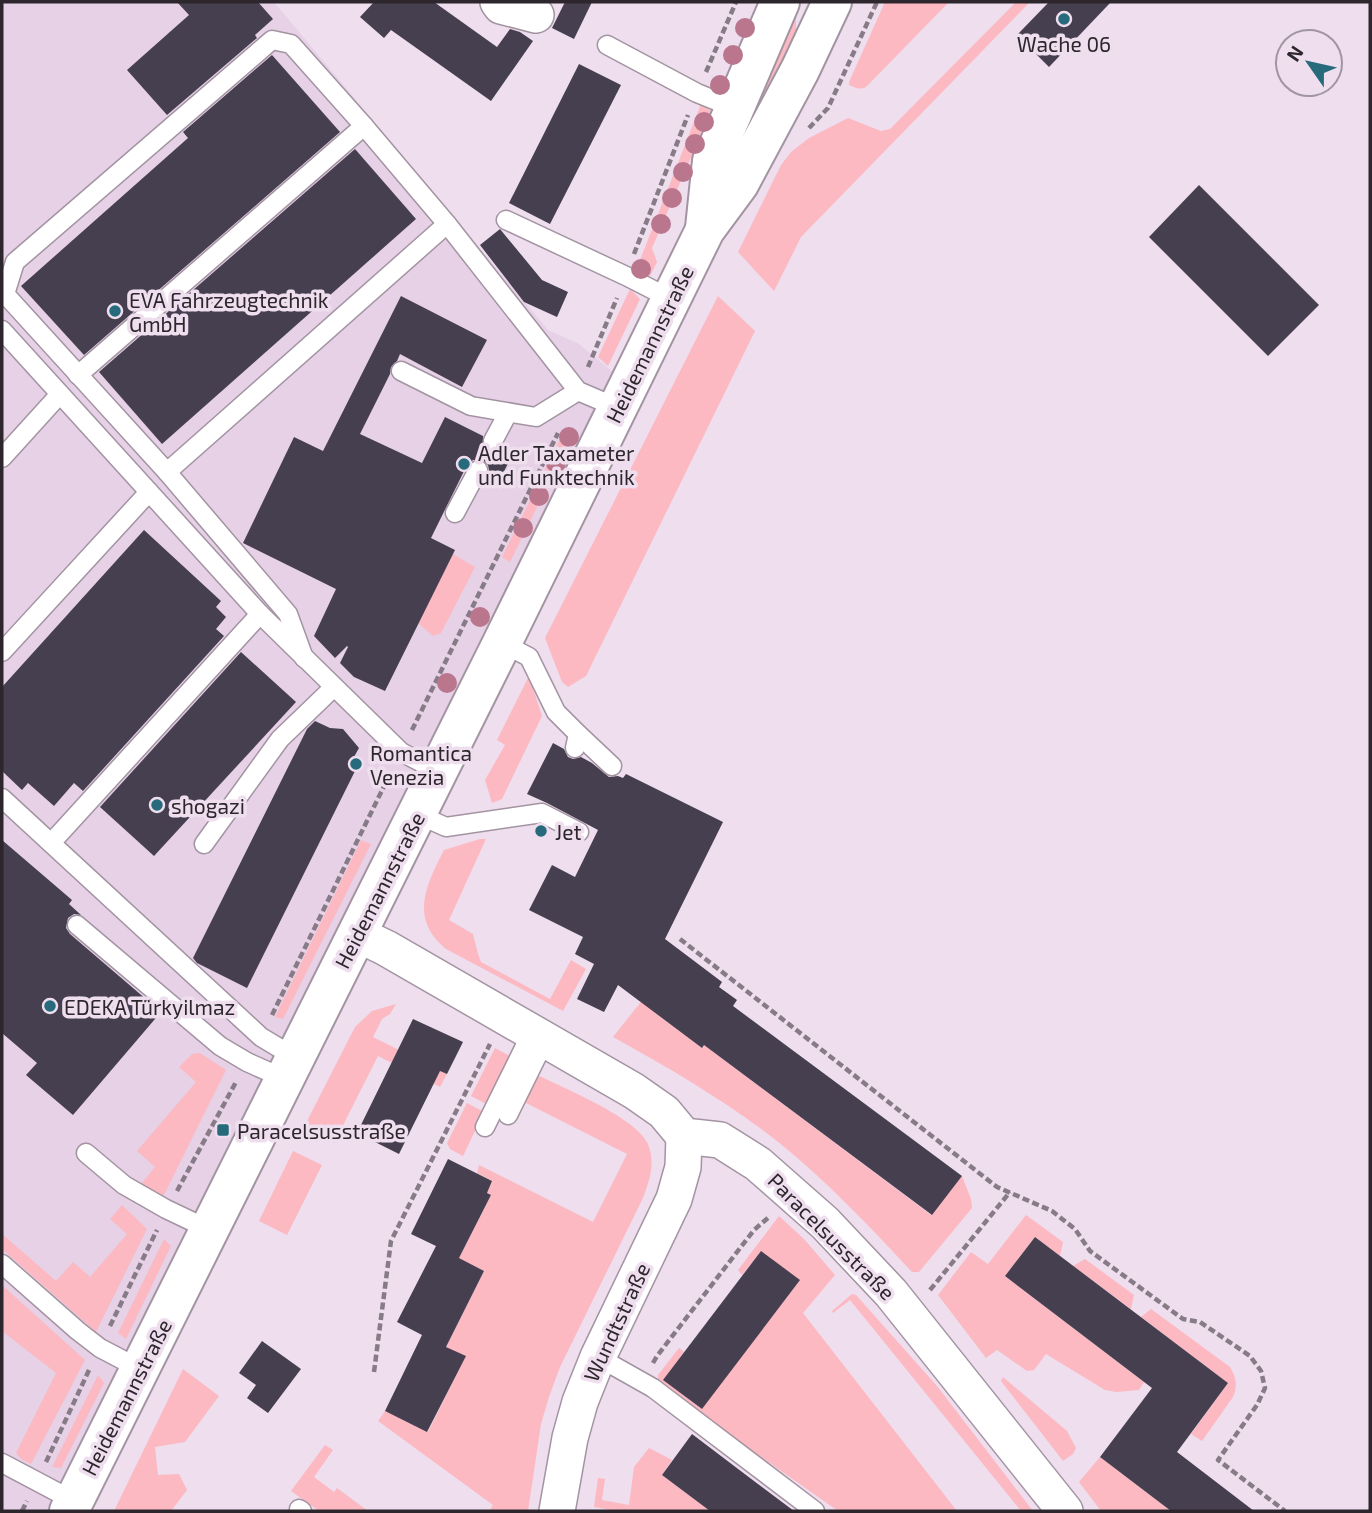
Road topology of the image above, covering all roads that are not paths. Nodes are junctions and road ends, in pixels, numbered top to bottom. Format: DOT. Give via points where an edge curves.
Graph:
graph roads {
  1 [pos="498,2"];
  2 [pos="780,2"];
  3 [pos="832,2"];
  4 [pos="536,15"];
  5 [pos="607,45"];
  6 [pos="733,108"];
  7 [pos="364,126"];
  8 [pos="506,220"];
  9 [pos="447,224"];
  10 [pos="705,230"];
  11 [pos="671,299"];
  12 [pos="2,330"];
  13 [pos="401,372"];
  14 [pos="78,375"];
  15 [pos="578,391"];
  16 [pos="60,394"];
  17 [pos="618,408"];
  18 [pos="508,413"];
  19 [pos="493,441"];
  20 [pos="2,458"];
  21 [pos="478,470"];
  22 [pos="167,472"];
  23 [pos="149,492"];
  24 [pos="455,513"];
  25 [pos="260,614"];
  26 [pos="502,643"];
  27 [pos="2,652"];
  28 [pos="304,658"];
  29 [pos="334,687"];
  30 [pos="612,766"];
  31 [pos="438,771"];
  32 [pos="2,798"];
  33 [pos="417,814"];
  34 [pos="579,832"];
  35 [pos="51,844"];
  36 [pos="204,844"];
  37 [pos="77,925"];
  38 [pos="357,934"];
  39 [pos="527,1029"];
  40 [pos="290,1068"];
  41 [pos="508,1115"];
  42 [pos="485,1127"];
  43 [pos="684,1136"];
  44 [pos="86,1153"];
  45 [pos="210,1230"];
  46 [pos="2,1264"];
  47 [pos="598,1357"];
  48 [pos="140,1369"];
  49 [pos="2,1463"];
  50 [pos="71,1506"];
  51 [pos="557,1511"];
  52 [pos="815,1511"];
  53 [pos="1065,1511"];
  1 -- 4 [label="street"];
  2 -- 6 [label="main road, Heidemannstraße"];
  3 -- 10 [label="main road, Heidemannstraße" via="739,184"];
  5 -- 6 [label="lane"];
  6 -- 10 [label="main road, Heidemannstraße" via="712,161"];
  7 -- 9 [label="lane"];
  7 -- 14 [label="lane"];
  7 -- 14 [label="lane" via="291,44 272,40 15,262 5,294"];
  8 -- 11 [label="lane"];
  9 -- 15 [label="lane"];
  9 -- 22 [label="lane"];
  10 -- 11 [label="main road, Heidemannstraße"];
  11 -- 17 [label="main road, Heidemannstraße"];
  12 -- 16 [label="lane"];
  13 -- 18 [label="lane" via="471,407"];
  14 -- 22 [label="lane"];
  15 -- 17 [label="lane"];
  15 -- 18 [label="lane" via="536,417"];
  16 -- 20 [label="lane"];
  16 -- 23 [label="lane"];
  17 -- 26 [label="main road, Heidemannstraße"];
  18 -- 19 [label="lane"];
  21 -- 24 [label="lane"];
  22 -- 28 [label="lane" via="288,614"];
  23 -- 25 [label="lane"];
  23 -- 27 [label="lane"];
  25 -- 28 [label="lane"];
  25 -- 35 [label="lane"];
  26 -- 30 [label="lane" via="528,657 556,712 577,741"];
  26 -- 31 [label="main road, Heidemannstraße"];
  28 -- 29 [label="lane"];
  29 -- 31 [label="lane" via="401,752"];
  29 -- 36 [label="lane" via="280,739"];
  31 -- 33 [label="main road, Heidemannstraße"];
  32 -- 35 [label="lane"];
  33 -- 34 [label="lane" via="446,827 542,813"];
  33 -- 38 [label="main road, Heidemannstraße"];
  35 -- 40 [label="lane"];
  37 -- 40 [label="lane" via="220,1046 247,1062"];
  38 -- 39 [label="street"];
  38 -- 40 [label="main road, Heidemannstraße"];
  39 -- 41 [label="lane"];
  39 -- 42 [label="lane"];
  39 -- 43 [label="street" via="634,1091 664,1112"];
  40 -- 45 [label="main road, Heidemannstraße"];
  43 -- 47 [label="street, Wundtstraße" via="683,1167 674,1199"];
  43 -- 53 [label="street, Paracelsusstraße" via="720,1140 758,1164 825,1223 891,1293"];
  44 -- 45 [label="lane" via="124,1185"];
  45 -- 48 [label="main road, Heidemannstraße"];
  46 -- 48 [label="lane" via="100,1348"];
  47 -- 51 [label="street, Wundtstraße" via="573,1426"];
  47 -- 52 [label="lane" via="653,1388"];
  48 -- 50 [label="main road, Heidemannstraße"];
  49 -- 50 [label="lane"];
}
